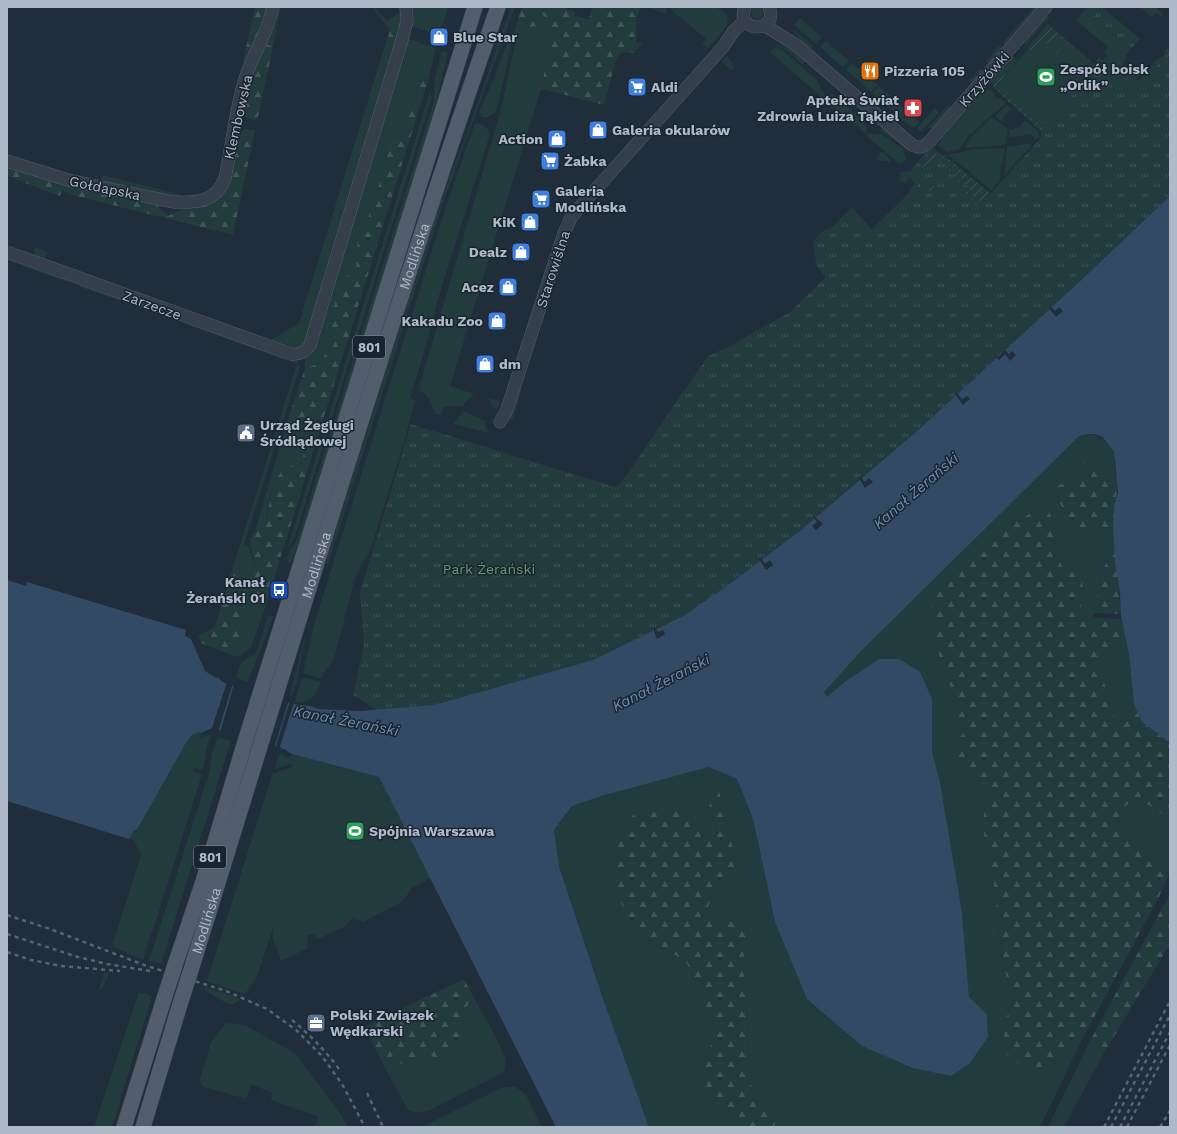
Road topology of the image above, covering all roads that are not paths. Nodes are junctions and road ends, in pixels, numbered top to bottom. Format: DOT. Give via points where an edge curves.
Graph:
graph roads {
  1 [pos="274,7"];
  2 [pos="406,7"];
  3 [pos="475,7"];
  4 [pos="498,7"];
  5 [pos="1046,7"];
  6 [pos="745,14"];
  7 [pos="768,17"];
  8 [pos="7,161"];
  9 [pos="206,200"];
  10 [pos="7,252"];
  11 [pos="500,422"];
  12 [pos="270,688"];
  13 [pos="124,1127"];
  14 [pos="144,1127"];
  1 -- 9 [label="street, Klembowska" via="246,77 222,187"];
  2 -- 10 [label="street, Zarzecze" via="407,21 402,40 310,345 304,352 283,352"];
  3 -- 12 [label="main road, Modlińska / 801"];
  4 -- 12 [label="main road, Modlińska / 801"];
  5 -- 7 [label="street, Krzyżówki" via="930,141 919,148 912,145 796,45"];
  6 -- 7 [label="street" via="760,27"];
  6 -- 11 [label="street, Starowiślna" via="738,37 723,47 571,218 506,412"];
  8 -- 9 [label="street, Gołdapska" via="68,180 173,202"];
  12 -- 13 [label="main road, Modlińska / 801, bridge" via="244,745"];
  12 -- 14 [label="main road, Modlińska / 801, bridge" via="259,749"];
}
